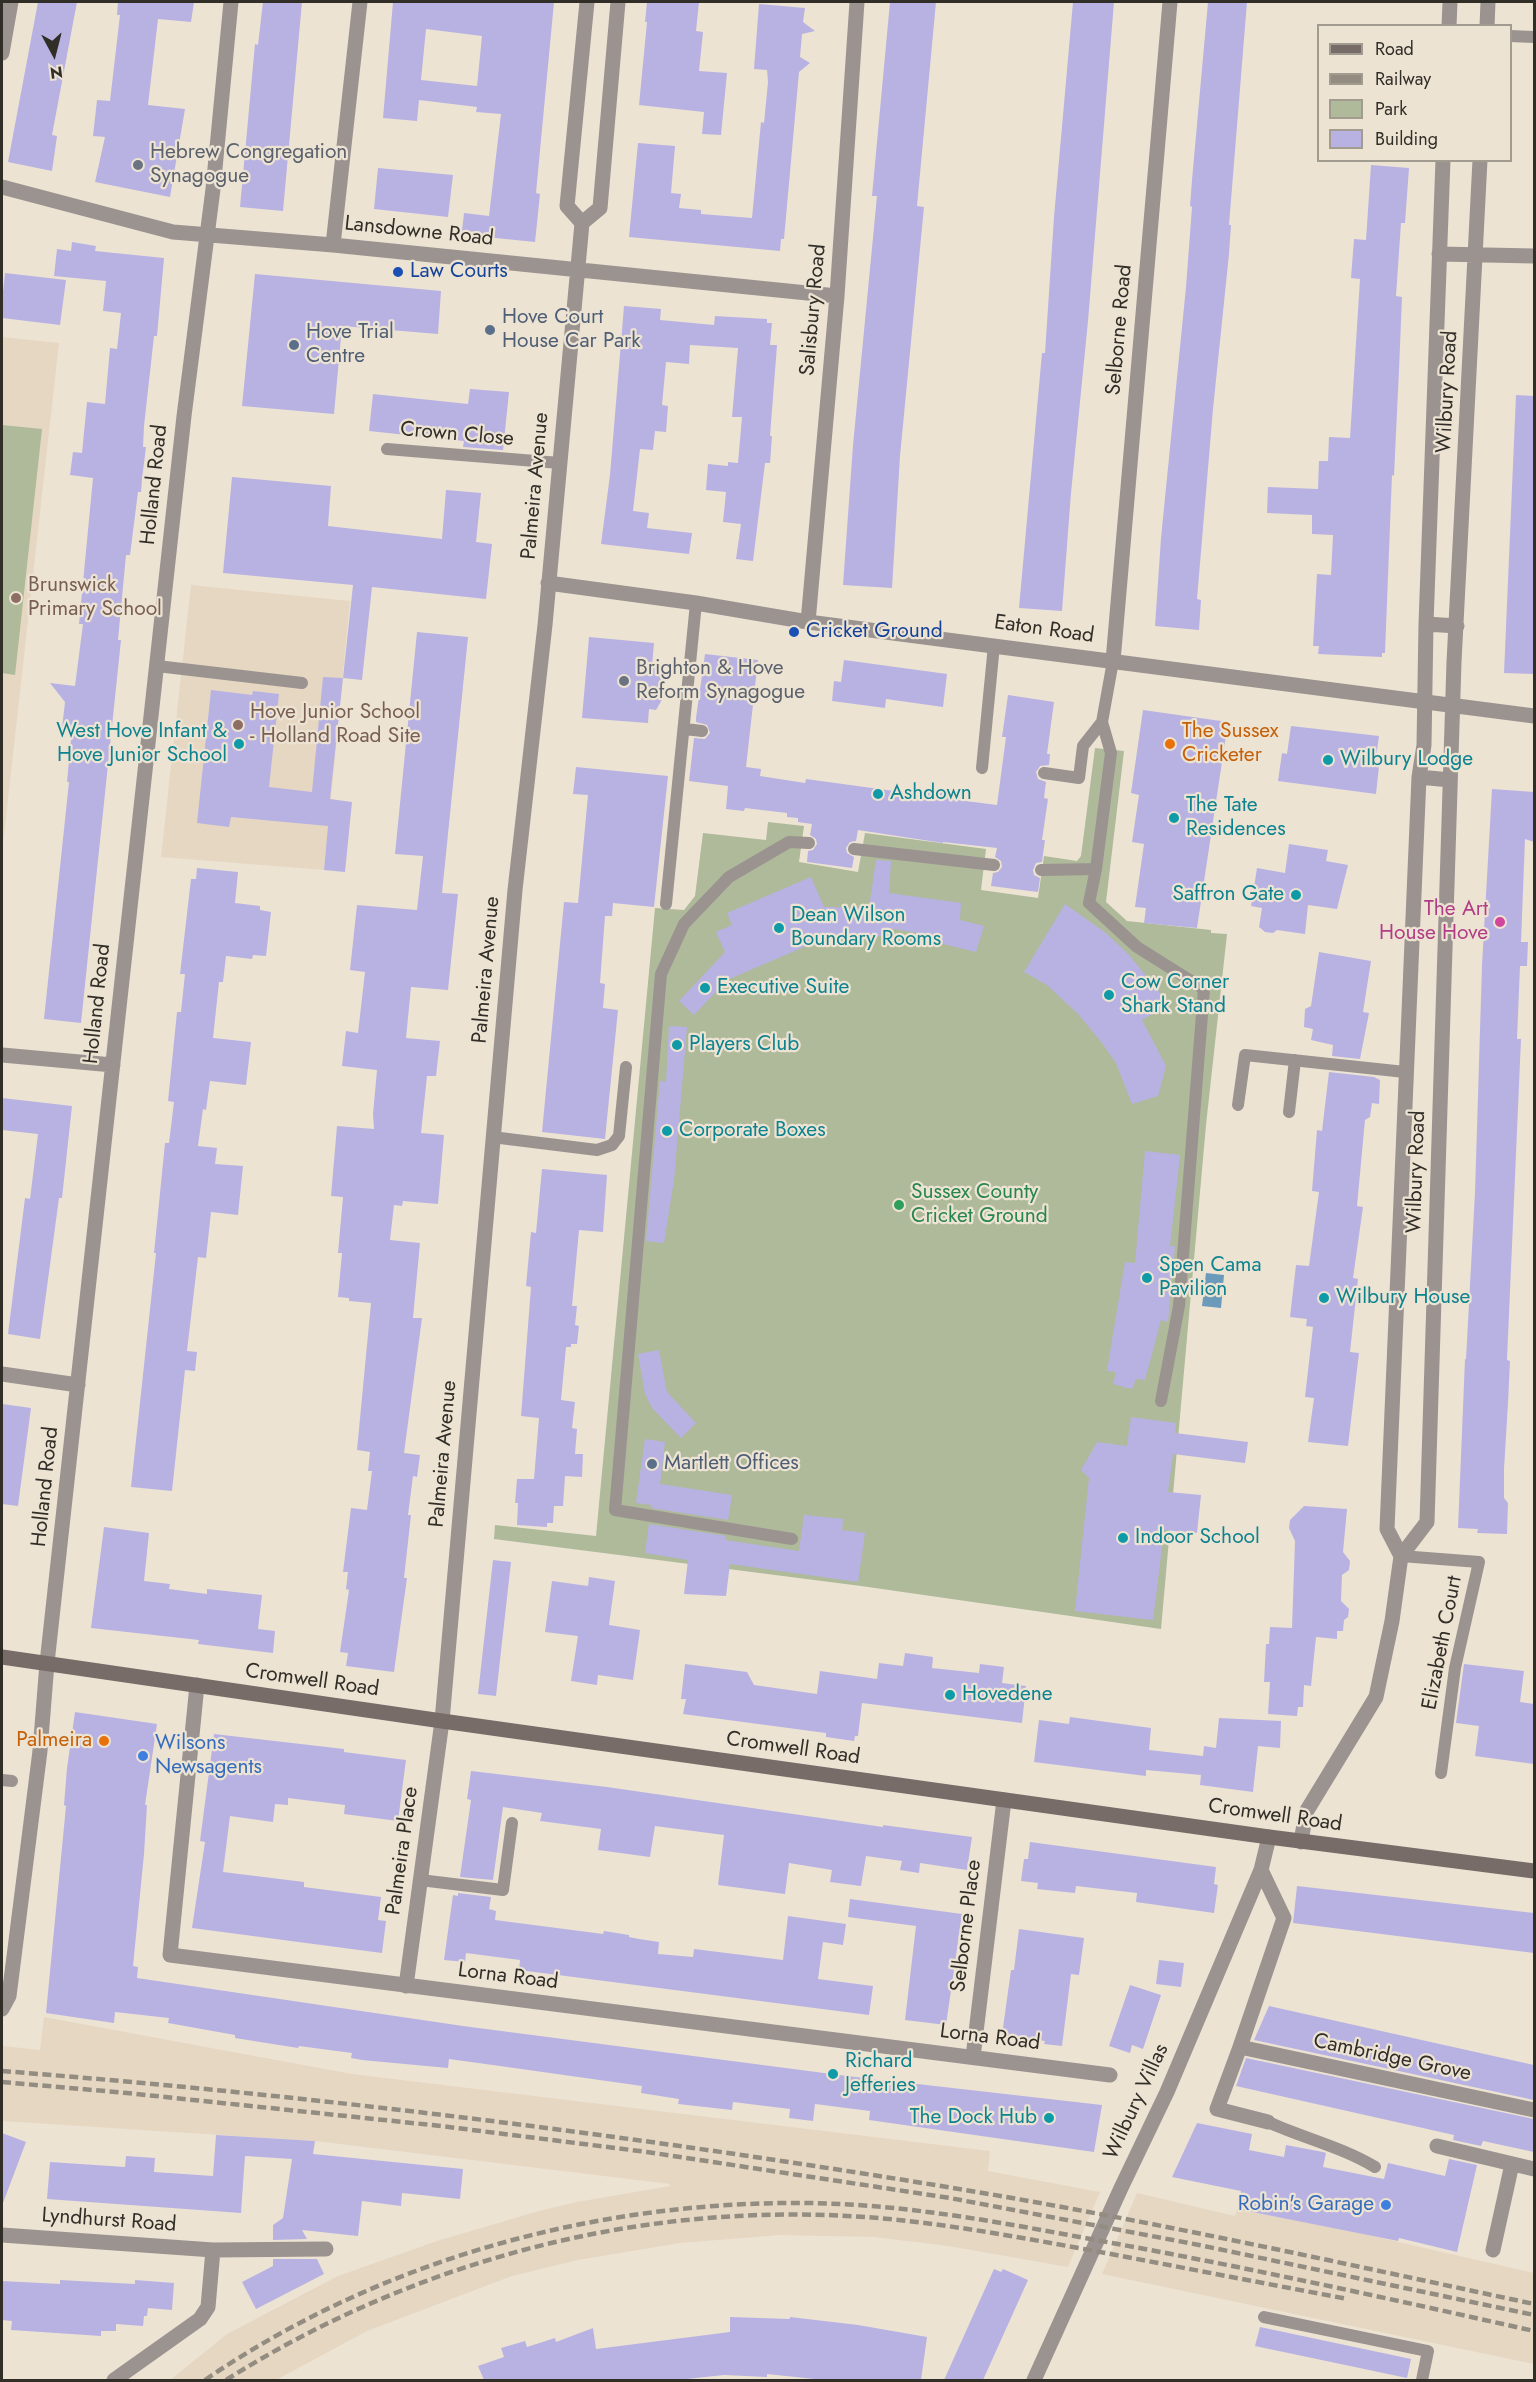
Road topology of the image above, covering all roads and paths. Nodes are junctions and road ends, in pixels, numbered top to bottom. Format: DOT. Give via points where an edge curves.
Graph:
graph roads {
  1 [pos="11,2"];
  2 [pos="231,2"];
  3 [pos="360,2"];
  4 [pos="587,2"];
  5 [pos="618,2"];
  6 [pos="857,2"];
  7 [pos="1170,2"];
  8 [pos="1450,2"];
  9 [pos="1488,2"];
  10 [pos="1449,24"];
  11 [pos="1487,24"];
  12 [pos="1512,36"];
  13 [pos="1534,37"];
  14 [pos="2,53"];
  15 [pos="1443,162"];
  16 [pos="1480,162"];
  17 [pos="2,187"];
  18 [pos="582,223"];
  19 [pos="207,235"];
  20 [pos="333,245"];
  21 [pos="1439,254"];
  22 [pos="1476,255"];
  23 [pos="1534,256"];
  24 [pos="577,270"];
  25 [pos="837,296"];
  26 [pos="387,449"];
  27 [pos="560,463"];
  28 [pos="548,583"];
  29 [pos="696,603"];
  30 [pos="808,622"];
  31 [pos="1426,624"];
  32 [pos="1457,626"];
  33 [pos="994,645"];
  34 [pos="1113,661"];
  35 [pos="157,666"];
  36 [pos="302,683"];
  37 [pos="1425,702"];
  38 [pos="1453,705"];
  39 [pos="1534,716"];
  40 [pos="1102,722"];
  41 [pos="685,729"];
  42 [pos="702,731"];
  43 [pos="982,768"];
  44 [pos="1044,773"];
  45 [pos="1419,777"];
  46 [pos="1450,780"];
  47 [pos="809,843"];
  48 [pos="854,849"];
  49 [pos="994,865"];
  50 [pos="1096,869"];
  51 [pos="1041,870"];
  52 [pos="666,904"];
  53 [pos="2,1055"];
  54 [pos="1295,1060"];
  55 [pos="113,1065"];
  56 [pos="626,1067"];
  57 [pos="1405,1072"];
  58 [pos="1238,1105"];
  59 [pos="1289,1112"];
  60 [pos="492,1137"];
  61 [pos="2,1374"];
  62 [pos="78,1385"];
  63 [pos="1161,1401"];
  64 [pos="792,1539"];
  65 [pos="1401,1556"];
  66 [pos="2,1657"];
  67 [pos="47,1663"];
  68 [pos="197,1685"];
  69 [pos="441,1721"];
  70 [pos="1441,1773"];
  71 [pos="1004,1800"];
  72 [pos="512,1822"];
  73 [pos="1269,1837"];
  74 [pos="1301,1842"];
  75 [pos="1261,1870"];
  76 [pos="1534,1871"];
  77 [pos="420,1880"];
  78 [pos="406,1986"];
  79 [pos="2,2010"];
  80 [pos="1240,2047"];
  81 [pos="973,2057"];
  82 [pos="1110,2074"];
  83 [pos="1534,2110"];
  84 [pos="1268,2122"];
  85 [pos="1437,2146"];
  86 [pos="1512,2164"];
  87 [pos="1375,2167"];
  88 [pos="1534,2169"];
  89 [pos="2,2235"];
  90 [pos="326,2249"];
  91 [pos="213,2250"];
  92 [pos="1492,2250"];
  93 [pos="1264,2317"];
  94 [pos="114,2380"];
  95 [pos="1034,2380"];
  96 [pos="1422,2380"];
  1 -- 14 [label="street"];
  2 -- 19 [label="street, Holland Road"];
  3 -- 20 [label="street"];
  4 -- 18 [label="street" via="567,206"];
  5 -- 18 [label="street" via="600,208"];
  6 -- 25 [label="street, Salisbury Road"];
  7 -- 34 [label="street, Selborne Road"];
  8 -- 10 [label="street"];
  9 -- 11 [label="street"];
  12 -- 13 [label="lane"];
  15 -- 21 [label="street, Wilbury Road"];
  16 -- 22 [label="street, Wilbury Road"];
  17 -- 19 [label="street, Lansdowne Road" via="173,232"];
  18 -- 24 [label="street, Palmeira Avenue"];
  19 -- 20 [label="street, Lansdowne Road"];
  19 -- 35 [label="street, Holland Road"];
  20 -- 24 [label="street, Lansdowne Road"];
  21 -- 22 [label="street"];
  21 -- 31 [label="street, Wilbury Road"];
  22 -- 23 [label="street"];
  22 -- 32 [label="street, Wilbury Road"];
  24 -- 25 [label="street, Lansdowne Road"];
  24 -- 27 [label="street, Palmeira Avenue"];
  25 -- 30 [label="street, Salisbury Road"];
  26 -- 27 [label="lane, Crown Close"];
  27 -- 28 [label="street, Palmeira Avenue"];
  28 -- 29 [label="street, Eaton Road"];
  28 -- 60 [label="street, Palmeira Avenue"];
  29 -- 30 [label="street, Eaton Road"];
  29 -- 41 [label="lane"];
  30 -- 33 [label="street, Eaton Road"];
  31 -- 32 [label="street"];
  31 -- 37 [label="street, Wilbury Road"];
  32 -- 38 [label="street, Wilbury Road"];
  33 -- 34 [label="street, Eaton Road"];
  33 -- 43 [label="lane"];
  34 -- 37 [label="street, Eaton Road"];
  34 -- 40 [label="lane"];
  35 -- 36 [label="lane"];
  35 -- 55 [label="street, Holland Road"];
  37 -- 38 [label="street, Eaton Road"];
  37 -- 45 [label="street, Wilbury Road"];
  38 -- 39 [label="street, Eaton Road"];
  38 -- 46 [label="street, Wilbury Road"];
  40 -- 44 [label="lane" via="1083,746 1078,778"];
  40 -- 50 [label="lane" via="1112,753"];
  41 -- 42 [label="lane"];
  41 -- 52 [label="lane"];
  45 -- 46 [label="street"];
  45 -- 57 [label="street, Wilbury Road"];
  46 -- 65 [label="street, Wilbury Road" via="1428,1522"];
  47 -- 64 [label="lane" via="789,842 729,877 684,924 661,974 615,1510"];
  48 -- 49 [label="lane"];
  50 -- 51 [label="lane"];
  50 -- 63 [label="lane" via="1089,903 1137,947 1204,989 1179,1306"];
  53 -- 55 [label="street"];
  54 -- 57 [label="lane"];
  54 -- 58 [label="lane" via="1245,1054"];
  54 -- 59 [label="lane"];
  55 -- 62 [label="street, Holland Road"];
  56 -- 60 [label="lane" via="619,1136 612,1145 597,1150"];
  57 -- 65 [label="street, Wilbury Road" via="1387,1529"];
  60 -- 69 [label="street, Palmeira Avenue"];
  61 -- 62 [label="street"];
  62 -- 67 [label="street, Holland Road"];
  65 -- 70 [label="lane, Elizabeth Court" via="1479,1562 1455,1668"];
  65 -- 74 [label="street" via="1376,1697 1306,1812"];
  66 -- 67 [label="main road, Cromwell Road"];
  67 -- 68 [label="main road, Cromwell Road"];
  67 -- 79 [label="street, Holland Road" via="40,1751 9,1996"];
  68 -- 69 [label="main road, Cromwell Road"];
  68 -- 78 [label="street, Lorna Road" via="170,1955"];
  69 -- 71 [label="main road, Cromwell Road"];
  69 -- 77 [label="street, Palmeira Place"];
  71 -- 73 [label="main road, Cromwell Road"];
  71 -- 81 [label="street, Selborne Place"];
  72 -- 77 [label="lane" via="503,1890"];
  73 -- 74 [label="main road, Cromwell Road"];
  73 -- 75 [label="street, Wilbury Villas"];
  74 -- 76 [label="main road, Cromwell Road"];
  75 -- 80 [label="street" via="1284,1918"];
  75 -- 95 [label="street, Wilbury Villas" via="1167,2092"];
  77 -- 78 [label="street, Palmeira Place"];
  78 -- 81 [label="street, Lorna Road"];
  80 -- 83 [label="street, Cambridge Grove"];
  80 -- 84 [label="street" via="1217,2109"];
  81 -- 82 [label="street, Lorna Road"];
  84 -- 87 [label="lane"];
  85 -- 86 [label="street"];
  86 -- 88 [label="street"];
  86 -- 92 [label="street"];
  89 -- 91 [label="street, Lyndhurst Road"];
  90 -- 91 [label="street, Lyndhurst Road"];
  91 -- 94 [label="street" via="208,2307 200,2319"];
  93 -- 96 [label="lane" via="1428,2351"];
}
